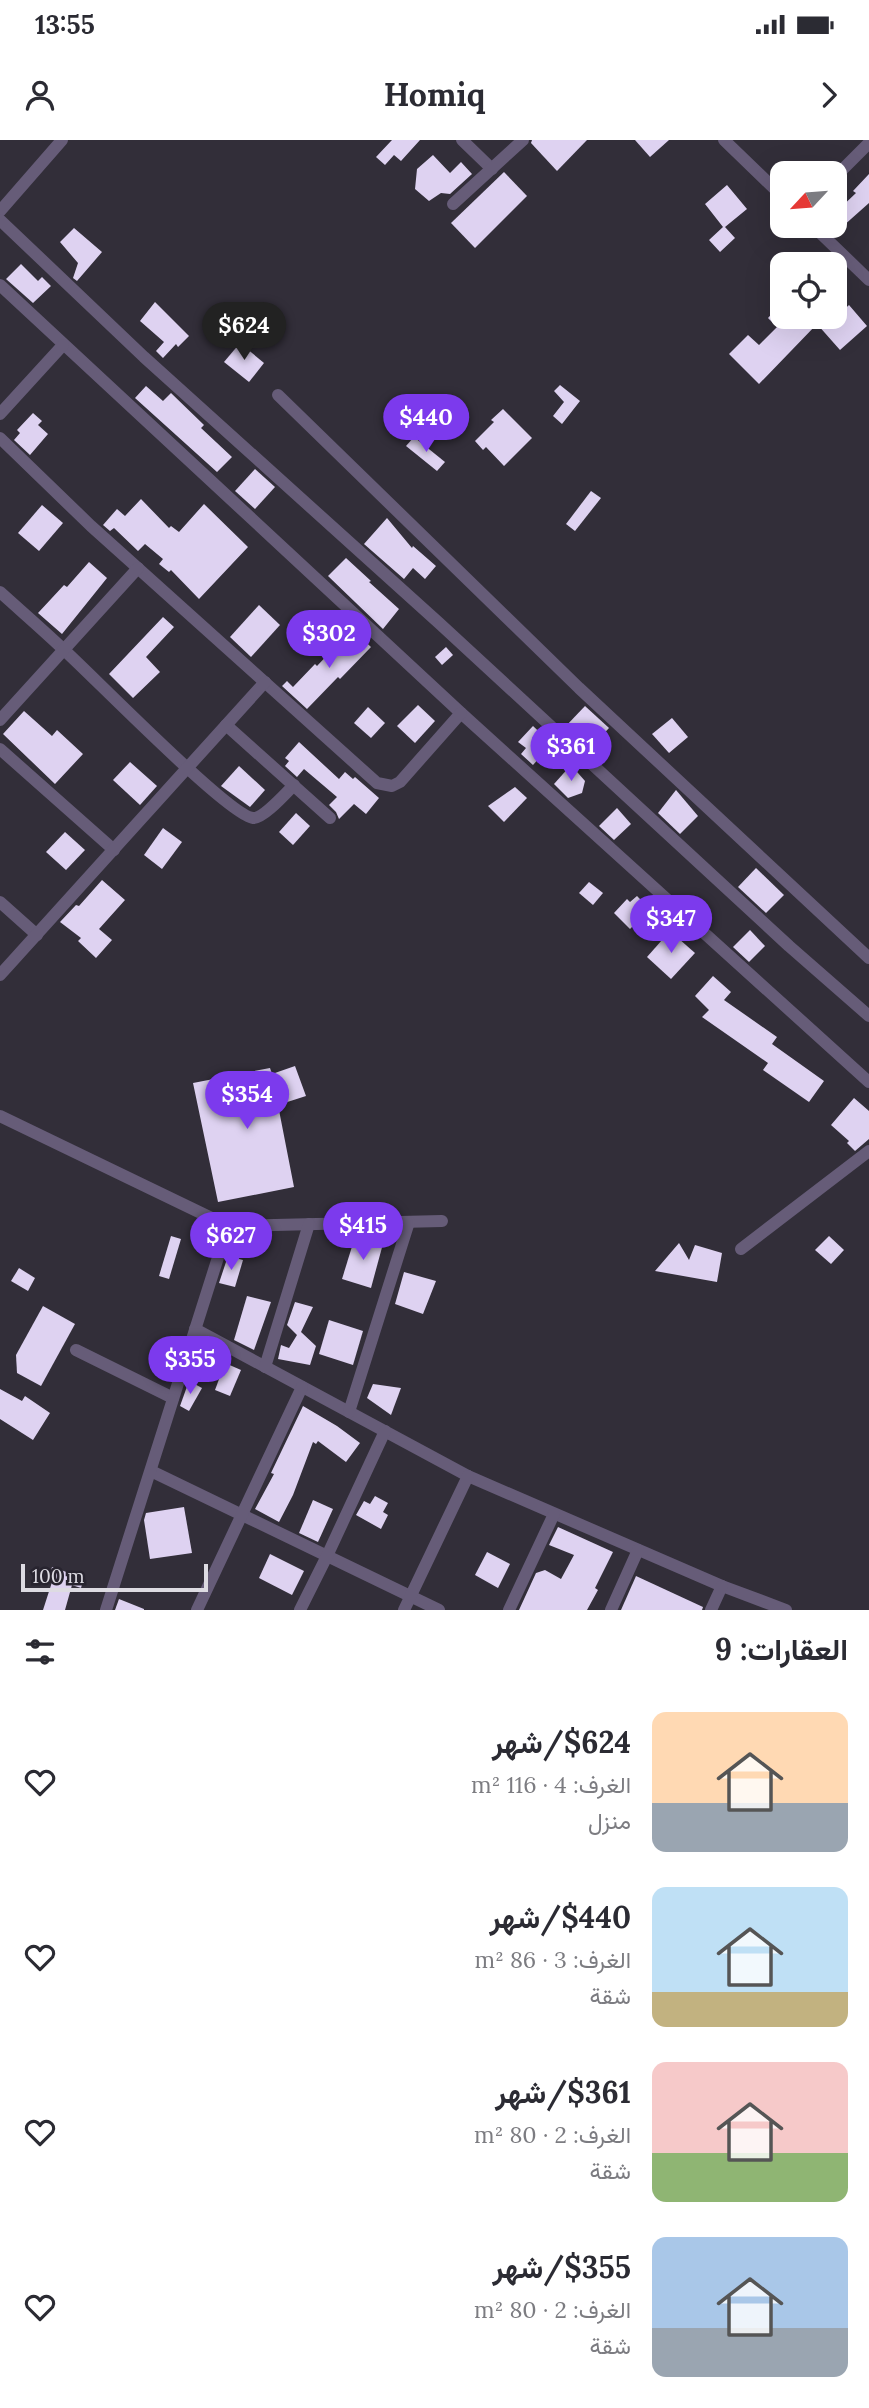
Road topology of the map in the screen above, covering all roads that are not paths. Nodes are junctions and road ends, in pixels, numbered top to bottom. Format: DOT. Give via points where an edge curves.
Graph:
graph roads {
  1 [pos="62,140"];
  2 [pos="462,140"];
  3 [pos="523,140"];
  4 [pos="724,140"];
  5 [pos="869,143"];
  6 [pos="847,165"];
  7 [pos="492,169"];
  8 [pos="770,184"];
  9 [pos="453,204"];
  10 [pos="0,211"];
  11 [pos="0,220"];
  12 [pos="825,238"];
  13 [pos="869,280"];
  14 [pos="0,285"];
  15 [pos="63,345"];
  16 [pos="278,395"];
  17 [pos="0,414"];
  18 [pos="0,438"];
  19 [pos="138,568"];
  20 [pos="0,592"];
  21 [pos="64,650"];
  22 [pos="265,682"];
  23 [pos="461,713"];
  24 [pos="0,720"];
  25 [pos="226,725"];
  26 [pos="0,749"];
  27 [pos="187,768"];
  28 [pos="293,785"];
  29 [pos="330,818"];
  30 [pos="114,850"];
  31 [pos="0,902"];
  32 [pos="37,935"];
  33 [pos="869,958"];
  34 [pos="0,975"];
  35 [pos="869,1016"];
  36 [pos="869,1082"];
  37 [pos="0,1116"];
  38 [pos="869,1151"];
  39 [pos="442,1221"];
  40 [pos="409,1222"];
  41 [pos="309,1224"];
  42 [pos="228,1226"];
  43 [pos="741,1249"];
  44 [pos="195,1329"];
  45 [pos="76,1350"];
  46 [pos="265,1367"];
  47 [pos="302,1387"];
  48 [pos="173,1398"];
  49 [pos="349,1412"];
  50 [pos="385,1431"];
  51 [pos="150,1471"];
  52 [pos="468,1476"];
  53 [pos="240,1514"];
  54 [pos="554,1514"];
  55 [pos="638,1550"];
  56 [pos="327,1556"];
  57 [pos="722,1586"];
  58 [pos="411,1596"];
  59 [pos="106,1610"];
  60 [pos="197,1610"];
  61 [pos="300,1610"];
  62 [pos="404,1610"];
  63 [pos="439,1610"];
  64 [pos="509,1610"];
  65 [pos="611,1610"];
  66 [pos="711,1610"];
  67 [pos="786,1610"];
  1 -- 10 [label="street"];
  2 -- 7 [label="street"];
  3 -- 7 [label="street"];
  4 -- 8 [label="street"];
  5 -- 6 [label="street"];
  7 -- 9 [label="street"];
  11 -- 35 [label="street" via="144,357"];
  12 -- 13 [label="street"];
  14 -- 15 [label="street"];
  15 -- 17 [label="street"];
  15 -- 23 [label="street"];
  16 -- 33 [label="street" via="579,688"];
  18 -- 19 [label="street"];
  19 -- 21 [label="street"];
  19 -- 22 [label="street"];
  20 -- 21 [label="street"];
  21 -- 24 [label="street"];
  21 -- 27 [label="street"];
  22 -- 23 [label="street" via="385,786 400,782"];
  22 -- 25 [label="street"];
  23 -- 36 [label="street"];
  25 -- 27 [label="street"];
  25 -- 28 [label="street"];
  26 -- 30 [label="street"];
  27 -- 28 [label="street" via="252,818 260,817"];
  27 -- 30 [label="street"];
  28 -- 29 [label="street"];
  30 -- 32 [label="street"];
  31 -- 32 [label="street"];
  32 -- 34 [label="street"];
  37 -- 42 [label="street"];
  38 -- 43 [label="street"];
  39 -- 40 [label="street"];
  40 -- 41 [label="street"];
  40 -- 49 [label="street"];
  41 -- 42 [label="street"];
  41 -- 46 [label="street"];
  42 -- 44 [label="street"];
  44 -- 46 [label="street"];
  44 -- 48 [label="street"];
  45 -- 48 [label="street"];
  46 -- 47 [label="street"];
  47 -- 49 [label="street"];
  47 -- 53 [label="street"];
  48 -- 51 [label="street"];
  49 -- 50 [label="street"];
  50 -- 52 [label="street"];
  50 -- 56 [label="street"];
  51 -- 53 [label="street"];
  51 -- 59 [label="street"];
  52 -- 54 [label="street"];
  52 -- 58 [label="street"];
  53 -- 56 [label="street"];
  53 -- 60 [label="street"];
  54 -- 55 [label="street"];
  54 -- 64 [label="street"];
  55 -- 57 [label="street"];
  55 -- 65 [label="street"];
  56 -- 58 [label="street"];
  56 -- 61 [label="street"];
  57 -- 66 [label="street"];
  57 -- 67 [label="street"];
  58 -- 62 [label="street"];
  58 -- 63 [label="street"];
}
